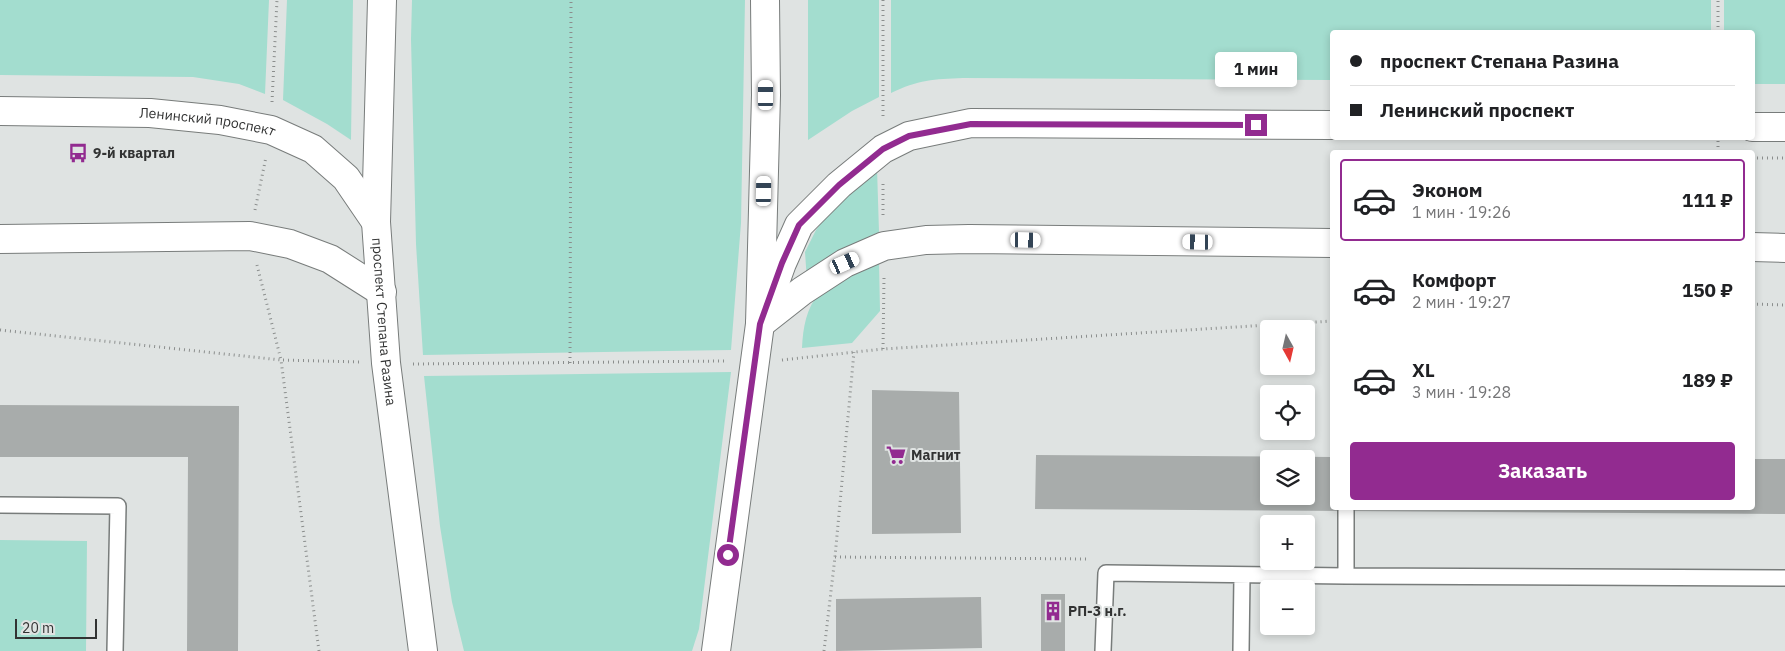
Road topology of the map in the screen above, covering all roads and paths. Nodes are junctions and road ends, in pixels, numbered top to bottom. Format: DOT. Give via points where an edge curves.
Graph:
graph roads {
  1 [pos="277,0"];
  2 [pos="382,0"];
  3 [pos="571,0"];
  4 [pos="765,0"];
  5 [pos="1718,0"];
  6 [pos="1718,30"];
  7 [pos="0,111"];
  8 [pos="1330,125"];
  9 [pos="1755,127"];
  10 [pos="1785,127"];
  11 [pos="271,130"];
  12 [pos="1755,158"];
  13 [pos="1785,158"];
  14 [pos="376,222"];
  15 [pos="250,236"];
  16 [pos="0,239"];
  17 [pos="1330,243"];
  18 [pos="1755,247"];
  19 [pos="1785,248"];
  20 [pos="382,292"];
  21 [pos="1755,304"];
  22 [pos="1785,305"];
  23 [pos="1330,321"];
  24 [pos="760,324"];
  25 [pos="0,330"];
  26 [pos="854,352"];
  27 [pos="281,360"];
  28 [pos="386,362"];
  29 [pos="570,363"];
  30 [pos="754,363"];
  31 [pos="0,505"];
  32 [pos="1346,511"];
  33 [pos="835,557"];
  34 [pos="1095,559"];
  35 [pos="1242,576"];
  36 [pos="1346,576"];
  37 [pos="1785,578"];
  38 [pos="424,648"];
  39 [pos="115,651"];
  40 [pos="319,651"];
  41 [pos="716,651"];
  42 [pos="824,651"];
  43 [pos="1103,651"];
  44 [pos="1241,651"];
  1 -- 11 [label="path"];
  2 -- 14 [label="main road, проспект Степана Разина"];
  3 -- 29 [label="path"];
  4 -- 24 [label="main road"];
  5 -- 6 [label="path"];
  7 -- 11 [label="main road, Ленинский проспект" via="150,113 220,120"];
  8 -- 24 [label="main road" via="971,124 909,136 883,149 839,185 799,225"];
  9 -- 10 [label="main road"];
  11 -- 14 [label="main road, Ленинский проспект" via="313,149 346,178"];
  11 -- 15 [label="path"];
  12 -- 13 [label="path"];
  14 -- 20 [label="main road, проспект Степана Разина"];
  15 -- 16 [label="main road"];
  15 -- 20 [label="main road" via="290,244 330,259"];
  15 -- 27 [label="path"];
  17 -- 24 [label="main road" via="969,239 884,246 845,263"];
  18 -- 19 [label="main road"];
  20 -- 28 [label="main road, проспект Степана Разина"];
  21 -- 22 [label="path"];
  23 -- 26 [label="path"];
  24 -- 30 [label="main road"];
  25 -- 27 [label="path"];
  26 -- 30 [label="path"];
  26 -- 33 [label="path"];
  27 -- 28 [label="path"];
  27 -- 40 [label="path"];
  28 -- 29 [label="path"];
  28 -- 38 [label="main road, проспект Степана Разина"];
  29 -- 30 [label="path"];
  30 -- 41 [label="main road"];
  31 -- 39 [label="lane" via="118,506"];
  32 -- 36 [label="lane"];
  33 -- 34 [label="path"];
  33 -- 42 [label="path"];
  35 -- 36 [label="lane"];
  35 -- 43 [label="lane" via="1106,573"];
  35 -- 44 [label="lane"];
  36 -- 37 [label="lane"];
}
